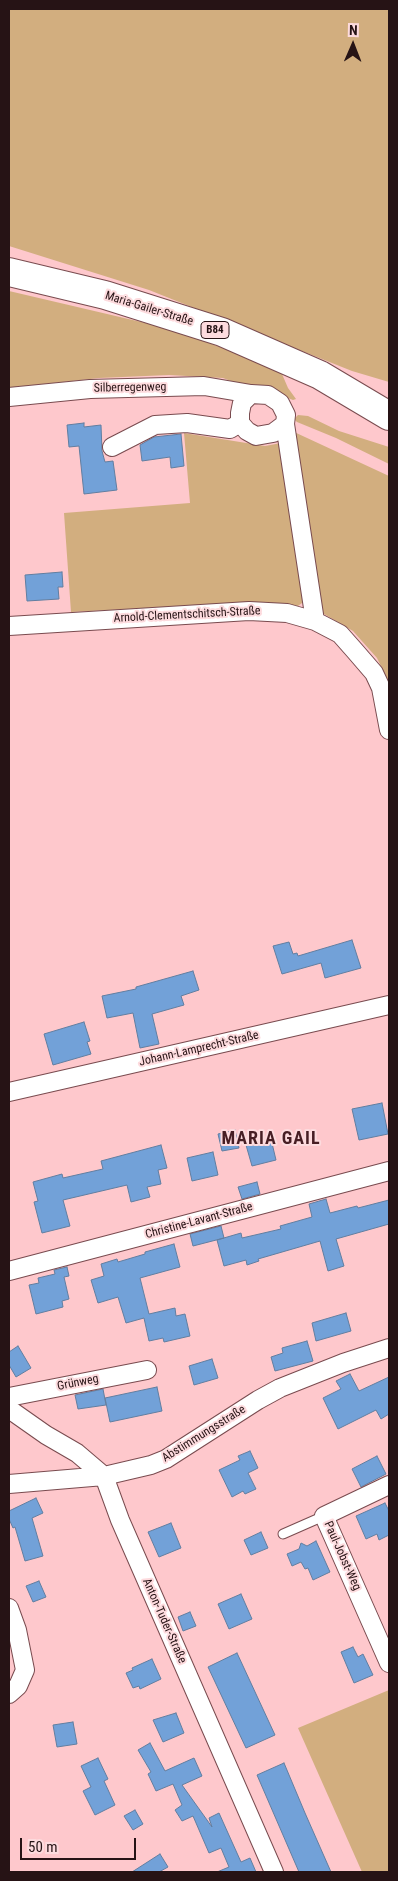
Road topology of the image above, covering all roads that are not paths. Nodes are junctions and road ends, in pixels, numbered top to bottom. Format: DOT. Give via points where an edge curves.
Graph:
graph roads {
  1 [pos="9,272"];
  2 [pos="251,394"];
  3 [pos="9,397"];
  4 [pos="389,416"];
  5 [pos="240,423"];
  6 [pos="285,424"];
  7 [pos="112,447"];
  8 [pos="315,621"];
  9 [pos="9,626"];
  10 [pos="389,730"];
  11 [pos="389,1006"];
  12 [pos="9,1092"];
  13 [pos="389,1171"];
  14 [pos="9,1271"];
  15 [pos="389,1348"];
  16 [pos="147,1370"];
  17 [pos="9,1397"];
  18 [pos="9,1409"];
  19 [pos="104,1476"];
  20 [pos="9,1484"];
  21 [pos="389,1485"];
  22 [pos="324,1516"];
  23 [pos="282,1534"];
  24 [pos="9,1608"];
  25 [pos="389,1663"];
  26 [pos="9,1694"];
  27 [pos="274,1872"];
  1 -- 4 [label="main road, Maria-Gailer-Straße / B84" via="105,295 222,332 320,375"];
  2 -- 3 [label="street, Silberregenweg" via="204,386 90,389"];
  2 -- 5 [label="street" via="242,404"];
  2 -- 6 [label="street, Silberregenweg" via="268,395 280,403 286,415"];
  5 -- 6 [label="street" via="256,436 273,433"];
  5 -- 7 [label="street" via="230,429 186,423 155,425"];
  6 -- 8 [label="street, Silberregenweg"];
  8 -- 9 [label="street, Arnold-Clementschitsch-Straße" via="286,613 249,610"];
  8 -- 10 [label="street, Arnold-Clementschitsch-Straße" via="340,634 374,673 381,688"];
  11 -- 12 [label="street, Johann-Lamprecht-Straße"];
  13 -- 14 [label="street, Christine-Lavant-Straße"];
  15 -- 19 [label="street, Abstimmungsstraße" via="280,1388 166,1459"];
  16 -- 17 [label="street, Grünweg"];
  18 -- 19 [label="street, Anton-Tuder-Straße" via="77,1453"];
  19 -- 20 [label="street, Abstimmungsstraße"];
  19 -- 27 [label="street, Anton-Tuder-Straße" via="120,1520"];
  21 -- 22 [label="street, Paul-Jobst-Weg"];
  22 -- 23 [label="lane"];
  22 -- 25 [label="street, Paul-Jobst-Weg"];
  24 -- 26 [label="street" via="25,1670 18,1686"];
}
